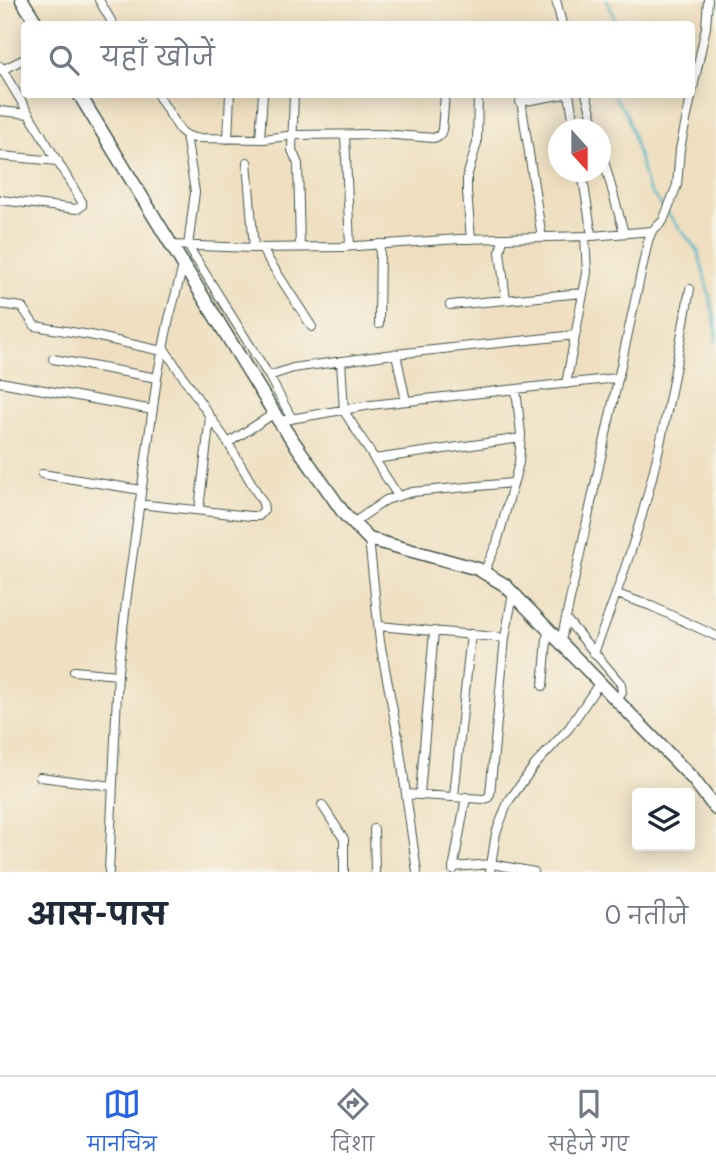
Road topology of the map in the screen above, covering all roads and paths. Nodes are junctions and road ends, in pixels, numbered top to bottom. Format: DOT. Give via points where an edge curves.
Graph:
graph roads {
  1 [pos="22,0"];
  2 [pos="100,0"];
  3 [pos="556,0"];
  4 [pos="708,0"];
  5 [pos="35,21"];
  6 [pos="111,21"];
  7 [pos="561,21"];
  8 [pos="711,27"];
  9 [pos="21,60"];
  10 [pos="1,70"];
  11 [pos="695,90"];
  12 [pos="81,98"];
  13 [pos="160,98"];
  14 [pos="230,98"];
  15 [pos="263,98"];
  16 [pos="294,98"];
  17 [pos="445,98"];
  18 [pos="478,98"];
  19 [pos="520,98"];
  20 [pos="568,98"];
  21 [pos="587,98"];
  22 [pos="693,98"];
  23 [pos="0,111"];
  24 [pos="29,114"];
  25 [pos="573,119"];
  26 [pos="593,119"];
  27 [pos="186,135"];
  28 [pos="345,135"];
  29 [pos="292,136"];
  30 [pos="228,139"];
  31 [pos="260,139"];
  32 [pos="0,156"];
  33 [pos="58,161"];
  34 [pos="247,162"];
  35 [pos="583,182"];
  36 [pos="610,182"];
  37 [pos="0,200"];
  38 [pos="652,231"];
  39 [pos="624,233"];
  40 [pos="589,236"];
  41 [pos="542,238"];
  42 [pos="471,239"];
  43 [pos="503,239"];
  44 [pos="380,244"];
  45 [pos="170,245"];
  46 [pos="188,246"];
  47 [pos="350,246"];
  48 [pos="300,247"];
  49 [pos="257,248"];
  50 [pos="183,266"];
  51 [pos="691,289"];
  52 [pos="583,293"];
  53 [pos="506,300"];
  54 [pos="0,304"];
  55 [pos="450,305"];
  56 [pos="379,324"];
  57 [pos="312,327"];
  58 [pos="575,335"];
  59 [pos="163,349"];
  60 [pos="396,354"];
  61 [pos="53,359"];
  62 [pos="341,361"];
  63 [pos="269,376"];
  64 [pos="158,378"];
  65 [pos="617,378"];
  66 [pos="0,382"];
  67 [pos="566,384"];
  68 [pos="516,389"];
  69 [pos="406,401"];
  70 [pos="153,410"];
  71 [pos="344,411"];
  72 [pos="210,417"];
  73 [pos="282,418"];
  74 [pos="521,438"];
  75 [pos="228,443"];
  76 [pos="374,459"];
  77 [pos="42,474"];
  78 [pos="512,483"];
  79 [pos="141,490"];
  80 [pos="398,496"];
  81 [pos="139,504"];
  82 [pos="199,509"];
  83 [pos="353,523"];
  84 [pos="369,539"];
  85 [pos="484,572"];
  86 [pos="513,593"];
  87 [pos="617,594"];
  88 [pos="566,619"];
  89 [pos="379,626"];
  90 [pos="548,627"];
  91 [pos="434,631"];
  92 [pos="471,634"];
  93 [pos="716,636"];
  94 [pos="505,638"];
  95 [pos="561,640"];
  96 [pos="594,653"];
  97 [pos="74,671"];
  98 [pos="118,675"];
  99 [pos="600,682"];
  100 [pos="543,686"];
  101 [pos="617,699"];
  102 [pos="40,777"];
  103 [pos="113,786"];
  104 [pos="406,793"];
  105 [pos="420,794"];
  106 [pos="454,796"];
  107 [pos="466,797"];
  108 [pos="322,804"];
  109 [pos="716,808"];
  110 [pos="374,829"];
  111 [pos="491,868"];
  112 [pos="453,870"];
  113 [pos="109,872"];
  114 [pos="344,872"];
  115 [pos="375,872"];
  116 [pos="417,872"];
  117 [pos="534,872"];
  1 -- 5 [label="street"];
  2 -- 6 [label="street"];
  3 -- 7 [label="street"];
  4 -- 8 [label="street"];
  8 -- 11 [label="street"];
  9 -- 10 [label="street"];
  10 -- 24 [label="street"];
  12 -- 45 [label="street"];
  13 -- 27 [label="street"];
  14 -- 30 [label="street"];
  15 -- 31 [label="street"];
  16 -- 29 [label="street"];
  17 -- 28 [label="street" via="442,130 434,138"];
  18 -- 42 [label="street" via="477,143 467,185"];
  19 -- 41 [label="street"];
  20 -- 25 [label="street"];
  21 -- 26 [label="street"];
  22 -- 38 [label="street" via="675,193 663,221"];
  23 -- 24 [label="street"];
  24 -- 33 [label="street"];
  27 -- 30 [label="street"];
  27 -- 46 [label="street" via="195,192"];
  28 -- 29 [label="street"];
  28 -- 47 [label="street"];
  29 -- 31 [label="street"];
  29 -- 48 [label="street" via="298,164"];
  30 -- 31 [label="street"];
  32 -- 33 [label="street"];
  33 -- 37 [label="street" via="82,202 80,208"];
  34 -- 49 [label="street"];
  35 -- 40 [label="street"];
  36 -- 39 [label="street"];
  38 -- 39 [label="street"];
  38 -- 65 [label="street"];
  39 -- 40 [label="street"];
  40 -- 41 [label="street"];
  40 -- 52 [label="street"];
  41 -- 43 [label="street"];
  42 -- 43 [label="street"];
  42 -- 44 [label="street"];
  43 -- 53 [label="street" via="500,252"];
  44 -- 47 [label="street"];
  44 -- 56 [label="street"];
  45 -- 46 [label="street"];
  45 -- 50 [label="street"];
  46 -- 49 [label="street"];
  46 -- 63 [label="street"];
  47 -- 48 [label="street"];
  48 -- 49 [label="street"];
  49 -- 57 [label="street"];
  50 -- 59 [label="street"];
  50 -- 73 [label="street"];
  51 -- 87 [label="street" via="642,514"];
  52 -- 53 [label="street"];
  52 -- 58 [label="street"];
  53 -- 55 [label="street"];
  54 -- 59 [label="street" via="22,307 40,327"];
  58 -- 60 [label="street"];
  58 -- 67 [label="street"];
  59 -- 64 [label="street"];
  59 -- 72 [label="street"];
  60 -- 62 [label="street"];
  60 -- 69 [label="street"];
  61 -- 64 [label="street"];
  62 -- 63 [label="street"];
  62 -- 71 [label="street"];
  63 -- 73 [label="street"];
  64 -- 70 [label="street"];
  65 -- 67 [label="street"];
  65 -- 88 [label="street"];
  66 -- 70 [label="street"];
  67 -- 68 [label="street"];
  68 -- 69 [label="street"];
  68 -- 74 [label="street"];
  69 -- 71 [label="street"];
  70 -- 79 [label="street"];
  71 -- 73 [label="street"];
  71 -- 76 [label="street"];
  72 -- 75 [label="street"];
  72 -- 82 [label="street"];
  73 -- 75 [label="street"];
  73 -- 83 [label="street"];
  74 -- 76 [label="street"];
  74 -- 78 [label="street"];
  75 -- 82 [label="street" via="263,503 263,514"];
  76 -- 80 [label="street"];
  77 -- 79 [label="street"];
  78 -- 80 [label="street"];
  78 -- 85 [label="street" via="497,543"];
  79 -- 81 [label="street"];
  80 -- 83 [label="street"];
  81 -- 82 [label="street"];
  81 -- 98 [label="street"];
  83 -- 84 [label="street"];
  84 -- 85 [label="street"];
  84 -- 89 [label="street"];
  85 -- 86 [label="street"];
  86 -- 90 [label="street"];
  86 -- 94 [label="street"];
  87 -- 93 [label="street"];
  87 -- 96 [label="street"];
  88 -- 95 [label="street"];
  88 -- 96 [label="street"];
  89 -- 91 [label="street"];
  89 -- 104 [label="street"];
  90 -- 95 [label="street"];
  90 -- 100 [label="street"];
  91 -- 92 [label="street"];
  91 -- 105 [label="street"];
  92 -- 94 [label="street"];
  92 -- 106 [label="street"];
  94 -- 107 [label="street" via="490,794 483,800"];
  95 -- 99 [label="street"];
  96 -- 101 [label="street" via="623,688"];
  97 -- 98 [label="street"];
  98 -- 103 [label="street"];
  99 -- 101 [label="street"];
  99 -- 111 [label="street" via="508,802 496,834"];
  101 -- 109 [label="street"];
  102 -- 103 [label="street"];
  103 -- 113 [label="street"];
  104 -- 105 [label="street"];
  104 -- 116 [label="street"];
  105 -- 106 [label="street"];
  106 -- 107 [label="street"];
  107 -- 112 [label="street"];
  108 -- 114 [label="street" via="344,839"];
  110 -- 115 [label="street"];
  111 -- 112 [label="street"];
  111 -- 117 [label="street"];
}
